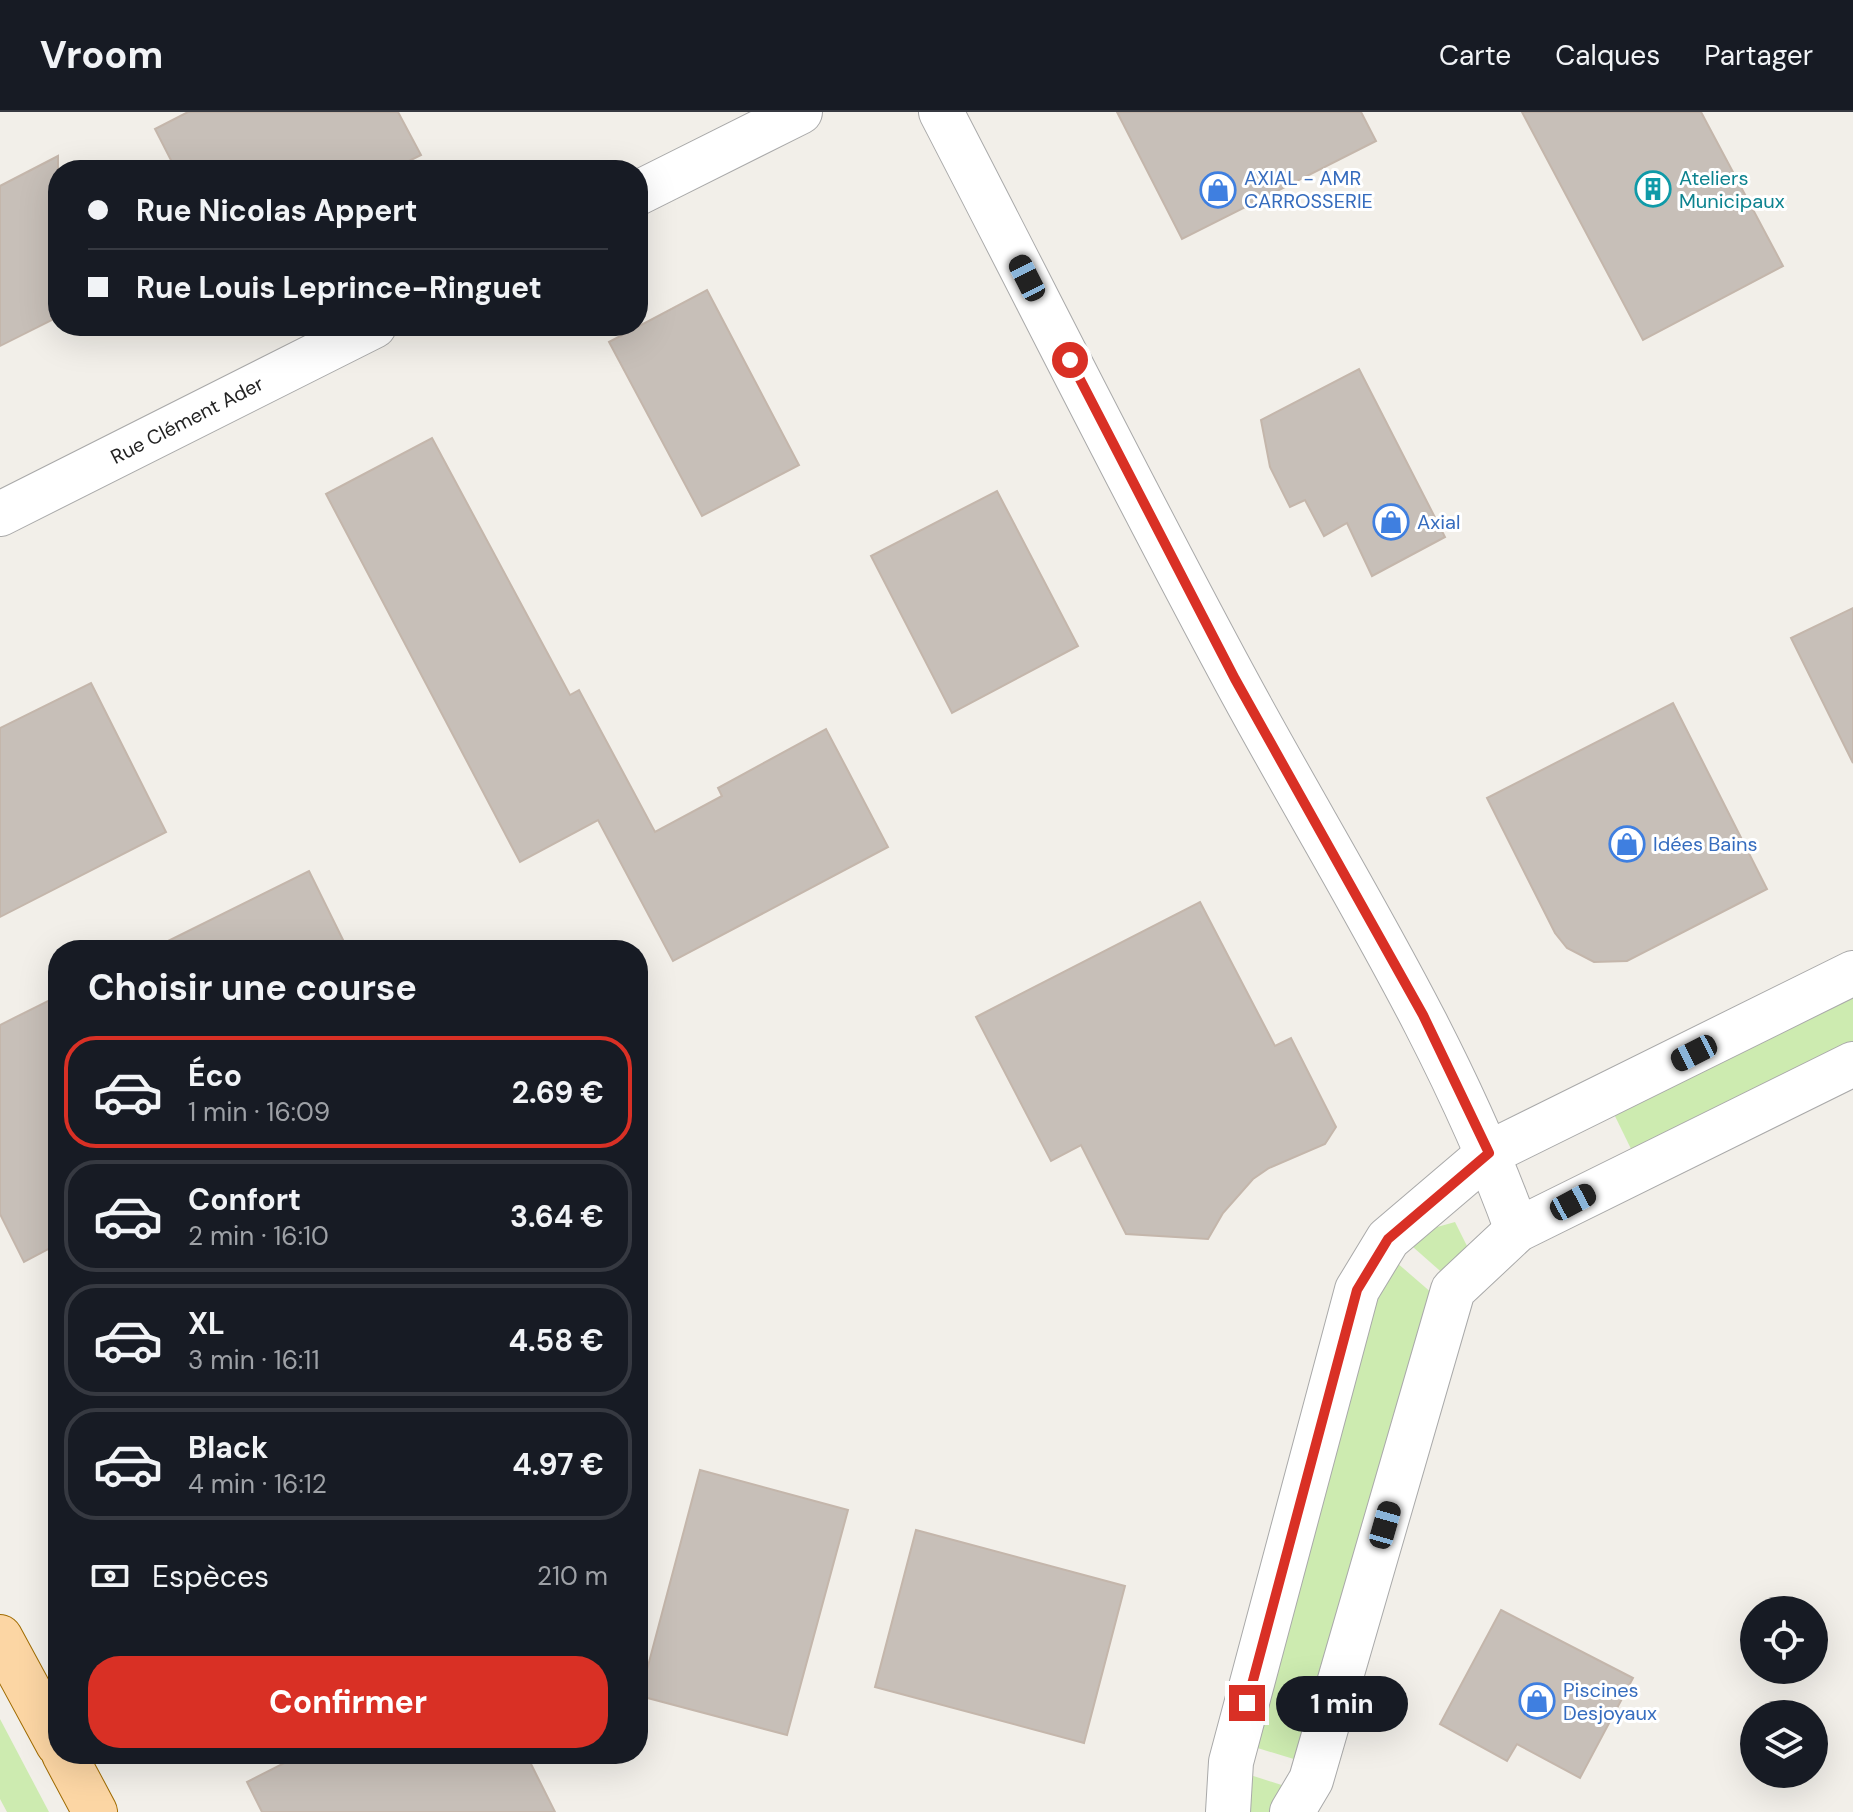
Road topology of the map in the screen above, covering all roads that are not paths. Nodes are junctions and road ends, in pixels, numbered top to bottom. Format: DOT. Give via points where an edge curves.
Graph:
graph roads {
  1 [pos="800,112"];
  2 [pos="941,112"];
  3 [pos="648,188"];
  4 [pos="354,336"];
  5 [pos="0,514"];
  6 [pos="1853,973"];
  7 [pos="1853,1064"];
  8 [pos="1489,1153"];
  9 [pos="1517,1230"];
  10 [pos="0,1637"];
  11 [pos="48,1726"];
  12 [pos="69,1764"];
  13 [pos="95,1812"];
  14 [pos="1228,1812"];
  15 [pos="1292,1812"];
  1 -- 3 [label="street"];
  2 -- 8 [label="street" via="1235,679 1423,1015"];
  4 -- 5 [label="street, Rue Clément Ader"];
  6 -- 8 [label="street"];
  7 -- 9 [label="street"];
  8 -- 9 [label="street"];
  8 -- 14 [label="street" via="1388,1239 1357,1290 1231,1762"];
  9 -- 15 [label="street" via="1453,1290 1311,1780"];
  10 -- 11 [label="main road"];
  12 -- 13 [label="main road"];
}
